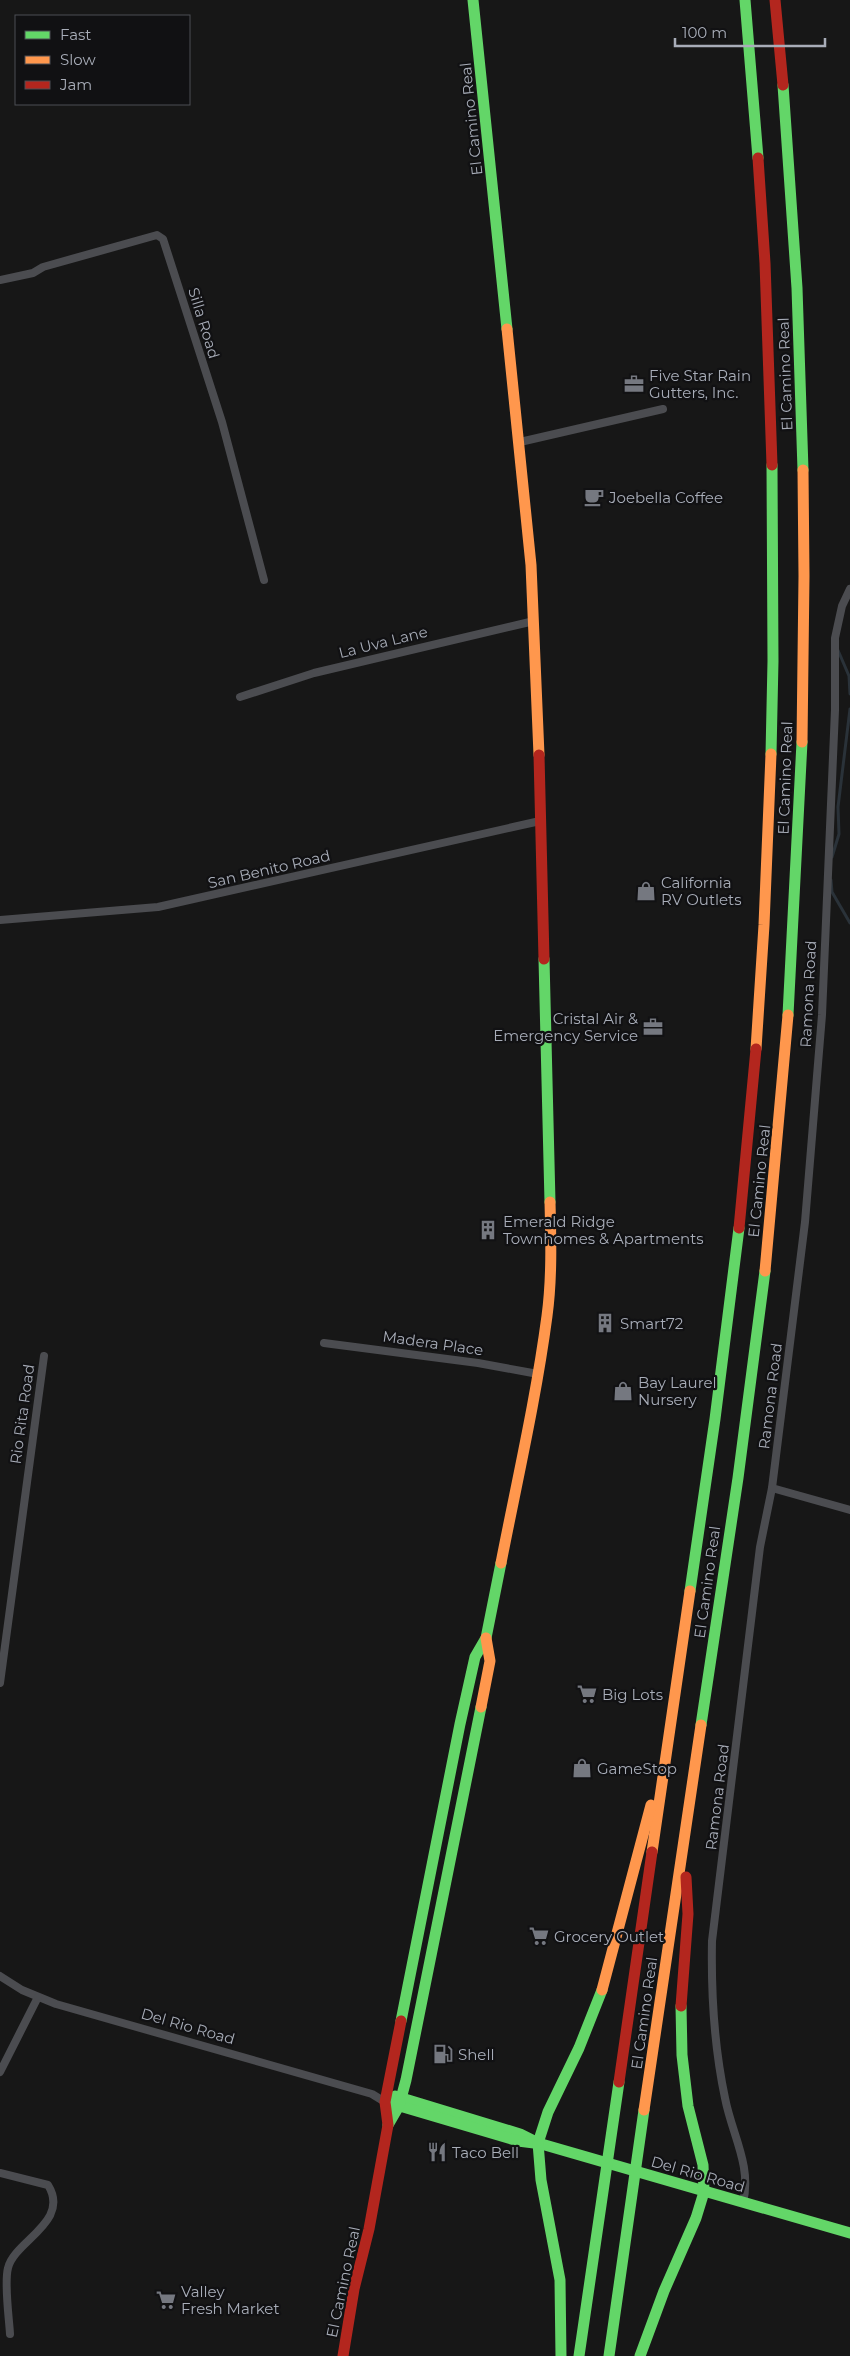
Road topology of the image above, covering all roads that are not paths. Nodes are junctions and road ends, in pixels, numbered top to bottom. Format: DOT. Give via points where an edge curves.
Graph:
graph roads {
  1 [pos="473,0"];
  2 [pos="745,0"];
  3 [pos="775,0"];
  4 [pos="0,280"];
  5 [pos="663,409"];
  6 [pos="520,442"];
  7 [pos="264,580"];
  8 [pos="850,589"];
  9 [pos="534,620"];
  10 [pos="240,697"];
  11 [pos="540,821"];
  12 [pos="0,920"];
  13 [pos="324,1343"];
  14 [pos="44,1356"];
  15 [pos="538,1374"];
  16 [pos="772,1488"];
  17 [pos="850,1510"];
  18 [pos="486,1638"];
  19 [pos="0,1683"];
  20 [pos="669,1738"];
  21 [pos="684,1841"];
  22 [pos="0,1976"];
  23 [pos="38,1997"];
  24 [pos="0,2072"];
  25 [pos="385,2098"];
  26 [pos="400,2102"];
  27 [pos="388,2125"];
  28 [pos="538,2143"];
  29 [pos="0,2172"];
  30 [pos="704,2192"];
  31 [pos="742,2203"];
  32 [pos="850,2233"];
  33 [pos="10,2334"];
  34 [pos="343,2356"];
  35 [pos="561,2356"];
  36 [pos="578,2356"];
  37 [pos="609,2356"];
  38 [pos="640,2356"];
  1 -- 6 [label="main road, El Camino Real"];
  2 -- 20 [label="main road, El Camino Real" via="758,139 769,355 773,518 769,818 755,1056 742,1196 716,1409"];
  3 -- 21 [label="main road, El Camino Real" via="788,137 800,358 804,635 800,819 786,1051 769,1238 739,1470"];
  4 -- 7 [label="street, Silla Road" via="157,235 163,239 222,422"];
  5 -- 6 [label="street"];
  6 -- 9 [label="main road, El Camino Real"];
  8 -- 16 [label="street, Ramona Road" via="842,606 835,638 822,1015 804,1222"];
  9 -- 10 [label="street, La Uva Lane" via="314,673"];
  9 -- 11 [label="main road, El Camino Real"];
  11 -- 12 [label="street, San Benito Road" via="158,907"];
  11 -- 15 [label="main road, El Camino Real" via="551,1237 547,1315"];
  13 -- 15 [label="street, Madera Place" via="478,1362"];
  14 -- 19 [label="street, Rio Rita Road"];
  15 -- 18 [label="main road, El Camino Real"];
  16 -- 17 [label="street"];
  16 -- 31 [label="street, Ramona Road" via="760,1547 712,1941 711,1987 717,2047 725,2100 746,2174"];
  18 -- 25 [label="main road, El Camino Real" via="475,1657"];
  18 -- 26 [label="main road, El Camino Real" via="490,1661"];
  20 -- 28 [label="main road" via="606,1980 579,2048 548,2112"];
  20 -- 36 [label="main road, El Camino Real"];
  21 -- 30 [label="main road" via="688,1914 681,1985 682,2055 688,2106 703,2165"];
  21 -- 37 [label="main road, El Camino Real"];
  22 -- 23 [label="street, Del Rio Road"];
  23 -- 24 [label="street"];
  23 -- 25 [label="street, Del Rio Road"];
  25 -- 26 [label="main road, Del Rio Road"];
  25 -- 27 [label="main road, El Camino Real"];
  26 -- 27 [label="main road, El Camino Real"];
  26 -- 28 [label="main road, Del Rio Road" via="520,2134"];
  27 -- 34 [label="main road, El Camino Real"];
  28 -- 30 [label="main road, Del Rio Road"];
  28 -- 35 [label="main road" via="541,2180 560,2280"];
  29 -- 33 [label="street" via="48,2185 54,2194 45,2224 11,2259 7,2270"];
  30 -- 31 [label="main road, Del Rio Road"];
  30 -- 38 [label="main road"];
  31 -- 32 [label="main road, Del Rio Road"];
}
